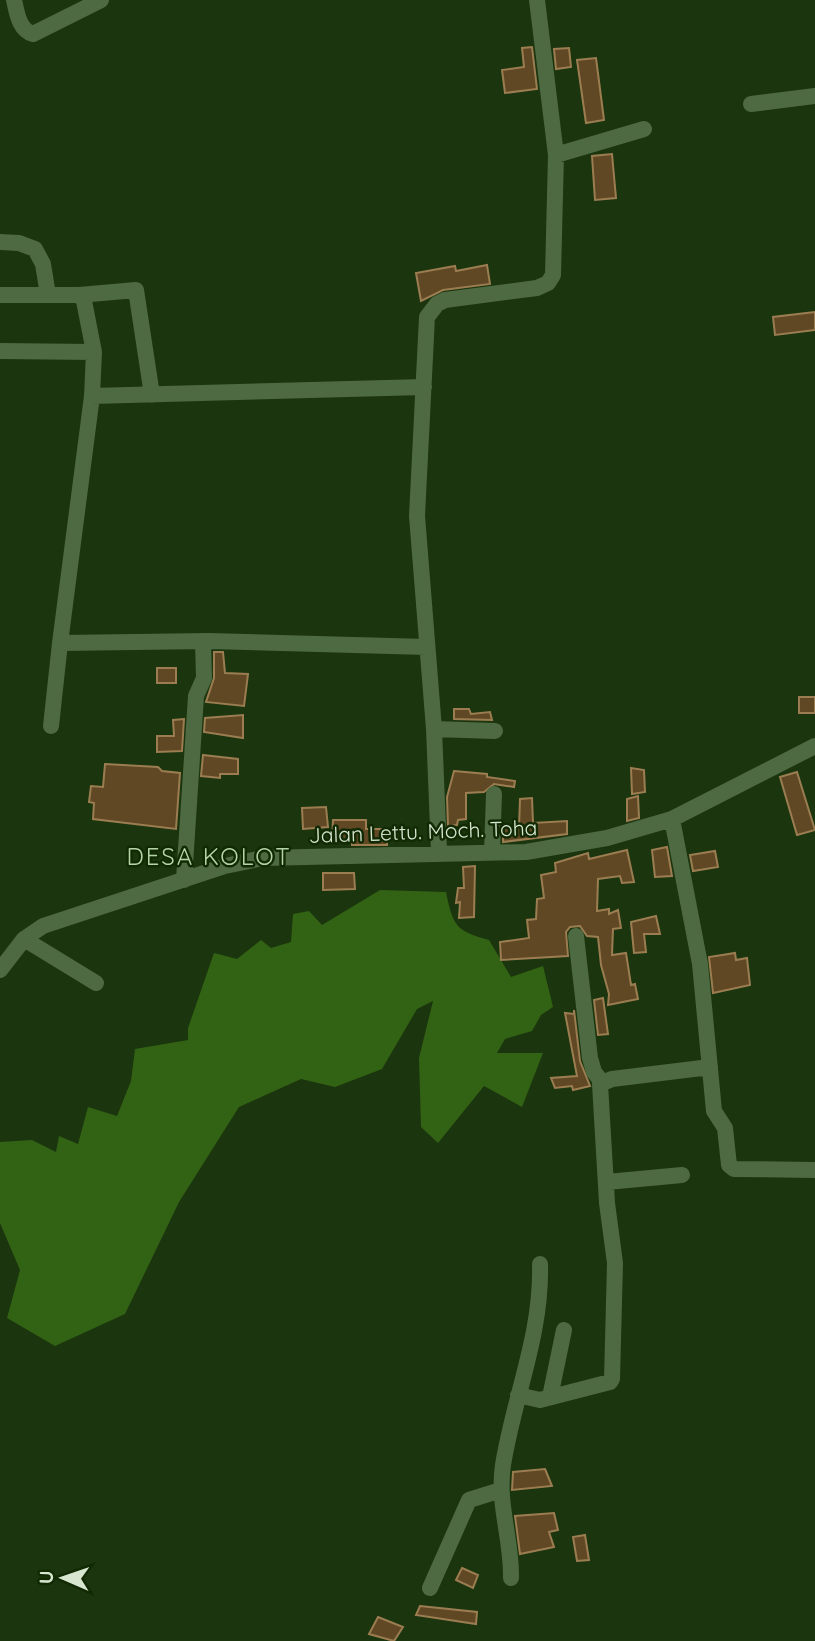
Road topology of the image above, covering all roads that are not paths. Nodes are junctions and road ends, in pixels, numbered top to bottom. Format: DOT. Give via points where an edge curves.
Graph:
graph roads {
  1 [pos="14,0"];
  2 [pos="101,0"];
  3 [pos="537,0"];
  4 [pos="815,96"];
  5 [pos="751,104"];
  6 [pos="644,129"];
  7 [pos="556,155"];
  8 [pos="0,242"];
  9 [pos="0,295"];
  10 [pos="48,295"];
  11 [pos="79,295"];
  12 [pos="0,351"];
  13 [pos="94,352"];
  14 [pos="424,387"];
  15 [pos="152,395"];
  16 [pos="92,396"];
  17 [pos="203,642"];
  18 [pos="60,643"];
  19 [pos="428,647"];
  20 [pos="51,726"];
  21 [pos="434,729"];
  22 [pos="495,731"];
  23 [pos="815,746"];
  24 [pos="494,794"];
  25 [pos="672,819"];
  26 [pos="439,852"];
  27 [pos="492,852"];
  28 [pos="184,880"];
  29 [pos="576,936"];
  30 [pos="24,939"];
  31 [pos="0,970"];
  32 [pos="96,983"];
  33 [pos="710,1067"];
  34 [pos="602,1082"];
  35 [pos="815,1170"];
  36 [pos="681,1175"];
  37 [pos="607,1182"];
  38 [pos="540,1264"];
  39 [pos="564,1330"];
  40 [pos="518,1395"];
  41 [pos="550,1397"];
  42 [pos="501,1490"];
  43 [pos="511,1578"];
  44 [pos="430,1588"];
  1 -- 2 [label="street" via="26,32 37,34"];
  3 -- 7 [label="street"];
  4 -- 5 [label="street"];
  6 -- 7 [label="street"];
  7 -- 14 [label="street" via="553,275 537,288 437,304 427,317"];
  8 -- 10 [label="street" via="35,249 43,264"];
  9 -- 10 [label="street"];
  10 -- 11 [label="street"];
  11 -- 13 [label="street"];
  11 -- 15 [label="street" via="136,290"];
  12 -- 13 [label="street"];
  13 -- 16 [label="street"];
  14 -- 15 [label="street"];
  14 -- 19 [label="street" via="417,516"];
  15 -- 16 [label="street"];
  16 -- 18 [label="street"];
  17 -- 18 [label="street"];
  17 -- 19 [label="street"];
  17 -- 28 [label="street"];
  18 -- 20 [label="street"];
  19 -- 21 [label="street"];
  21 -- 22 [label="street"];
  21 -- 26 [label="street"];
  23 -- 25 [label="street, Jalan Lettu. Moch. Toha"];
  24 -- 27 [label="street"];
  25 -- 27 [label="street, Jalan Lettu. Moch. Toha" via="563,847"];
  25 -- 33 [label="street" via="701,964"];
  26 -- 27 [label="street, Jalan Lettu. Moch. Toha"];
  26 -- 28 [label="street, Jalan Lettu. Moch. Toha" via="263,858"];
  28 -- 30 [label="street, Jalan Lettu. Moch. Toha" via="59,919"];
  29 -- 34 [label="street" via="590,1058"];
  30 -- 31 [label="street, Jalan Lettu. Moch. Toha"];
  30 -- 32 [label="street"];
  33 -- 34 [label="street"];
  33 -- 35 [label="street" via="714,1111 725,1128 729,1165 734,1169"];
  34 -- 37 [label="street"];
  36 -- 37 [label="street"];
  37 -- 41 [label="street" via="615,1263 612,1379"];
  38 -- 40 [label="street" via="537,1330"];
  39 -- 41 [label="street"];
  40 -- 41 [label="street"];
  40 -- 42 [label="street"];
  42 -- 43 [label="street"];
  42 -- 44 [label="street" via="470,1500"];
}
